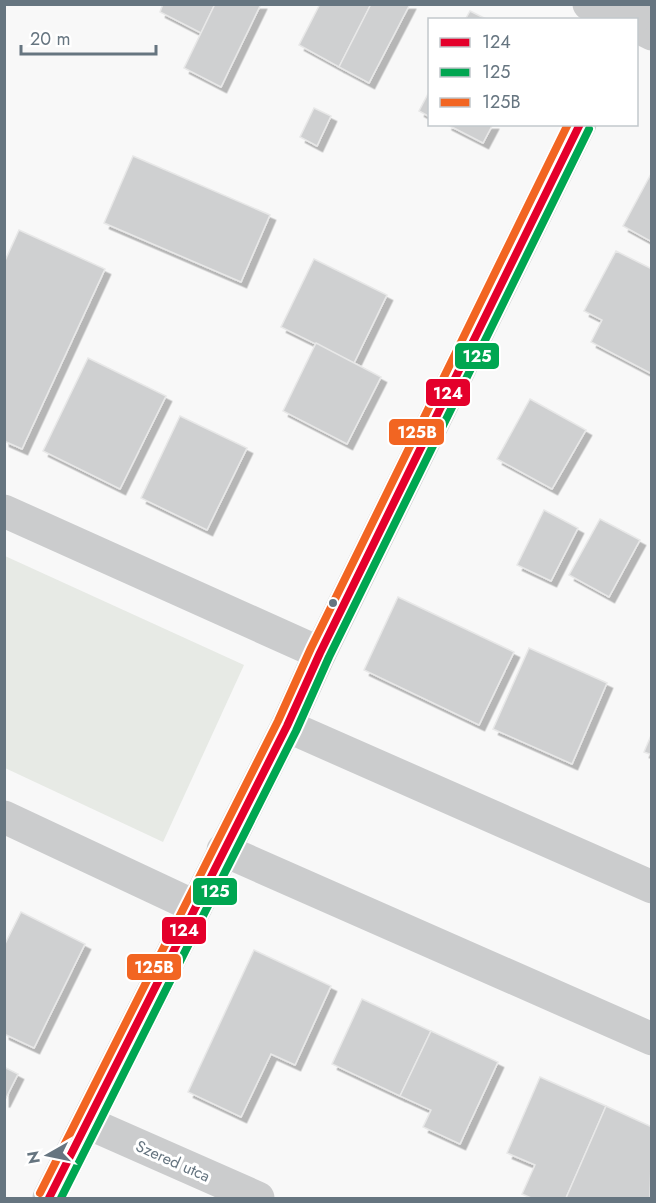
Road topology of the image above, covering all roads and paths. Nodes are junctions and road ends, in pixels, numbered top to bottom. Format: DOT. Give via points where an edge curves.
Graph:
graph roads {
  1 [pos="589,4"];
  2 [pos="639,4"];
  3 [pos="618,18"];
  4 [pos="633,18"];
  5 [pos="579,126"];
  6 [pos="4,511"];
  7 [pos="320,653"];
  8 [pos="287,726"];
  9 [pos="4,817"];
  10 [pos="223,850"];
  11 [pos="651,887"];
  12 [pos="196,907"];
  13 [pos="651,1039"];
  14 [pos="88,1123"];
  15 [pos="50,1198"];
  16 [pos="258,1198"];
  1 -- 3 [label="street"];
  2 -- 4 [label="street"];
  5 -- 7 [label="street"];
  6 -- 7 [label="street"];
  7 -- 8 [label="street"];
  8 -- 10 [label="street"];
  8 -- 11 [label="street"];
  9 -- 12 [label="street"];
  10 -- 12 [label="street"];
  10 -- 13 [label="street"];
  12 -- 14 [label="street"];
  14 -- 15 [label="street"];
  14 -- 16 [label="street, Szered utca"];
}
